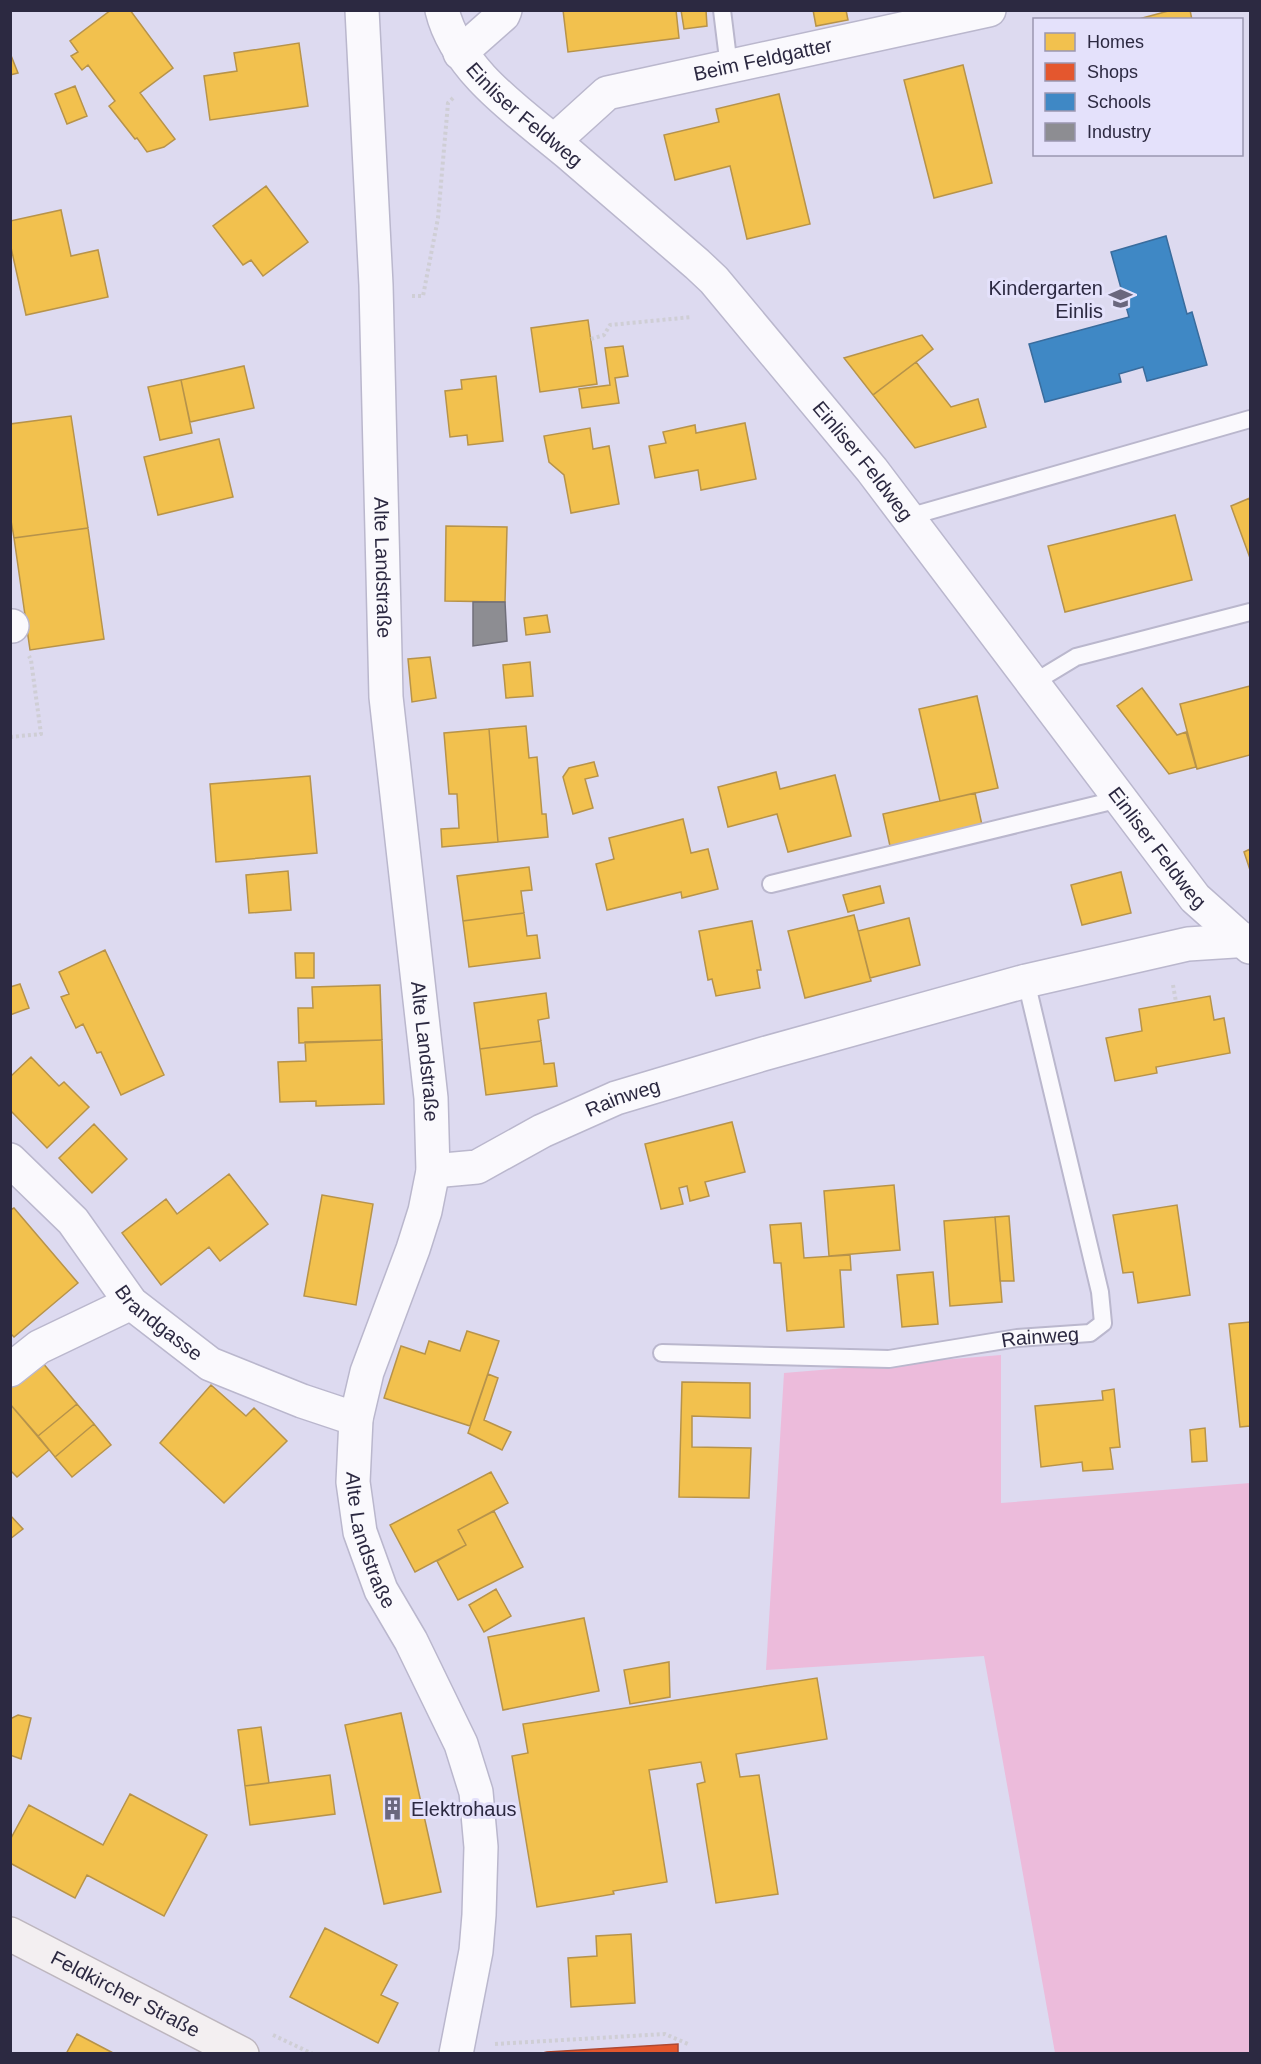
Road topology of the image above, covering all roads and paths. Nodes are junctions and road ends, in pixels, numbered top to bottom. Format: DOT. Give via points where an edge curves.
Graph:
graph roads {
  1 [pos="362,10"];
  2 [pos="442,10"];
  3 [pos="505,10"];
  4 [pos="722,10"];
  5 [pos="989,10"];
  6 [pos="460,52"];
  7 [pos="729,67"];
  8 [pos="460,92"];
  9 [pos="554,141"];
  10 [pos="402,296"];
  11 [pos="692,317"];
  12 [pos="591,339"];
  13 [pos="1251,419"];
  14 [pos="908,517"];
  15 [pos="1251,612"];
  16 [pos="11,626"];
  17 [pos="1033,683"];
  18 [pos="10,737"];
  19 [pos="1120,798"];
  20 [pos="771,884"];
  21 [pos="1248,942"];
  22 [pos="1026,981"];
  23 [pos="10,1160"];
  24 [pos="433,1171"];
  25 [pos="131,1303"];
  26 [pos="662,1353"];
  27 [pos="10,1370"];
  28 [pos="356,1419"];
  29 [pos="10,1934"];
  30 [pos="688,2044"];
  31 [pos="491,2045"];
  32 [pos="242,2054"];
  33 [pos="456,2054"];
  1 -- 24 [label="street, Alte Landstraße" via="376,285 386,697 431,1098"];
  2 -- 6 [label="street, Einliser Feldweg"];
  3 -- 6 [label="street"];
  4 -- 7 [label="lane"];
  5 -- 7 [label="street, Beim Feldgatter"];
  6 -- 9 [label="street, Einliser Feldweg" via="510,106"];
  7 -- 9 [label="street, Beim Feldgatter" via="607,93"];
  8 -- 10 [label="path" via="448,103 438,218 423,296"];
  9 -- 14 [label="street, Einliser Feldweg" via="714,280"];
  11 -- 12 [label="path" via="610,326 604,335"];
  13 -- 14 [label="lane"];
  14 -- 17 [label="street, Einliser Feldweg"];
  15 -- 17 [label="lane" via="1076,657"];
  16 -- 18 [label="path" via="31,660 41,734"];
  17 -- 19 [label="street, Einliser Feldweg"];
  19 -- 20 [label="lane"];
  19 -- 21 [label="street, Einliser Feldweg" via="1195,898"];
  21 -- 22 [label="street, Rainweg" via="1188,944"];
  22 -- 24 [label="street, Rainweg" via="616,1098 542,1131 477,1167"];
  22 -- 26 [label="lane, Rainweg" via="1100,1292 1102,1323 1090,1333 1017,1338 889,1359"];
  23 -- 25 [label="street, Brandgasse" via="73,1221"];
  24 -- 28 [label="street, Alte Landstraße" via="419,1230 367,1372"];
  25 -- 27 [label="street" via="39,1347"];
  25 -- 28 [label="street, Brandgasse" via="210,1364"];
  28 -- 33 [label="street, Alte Landstraße" via="353,1482 360,1533 381,1590 411,1641 461,1744 476,1792 482,1847 479,1915 476,1952"];
  29 -- 32 [label="main road, Feldkircher Straße"];
  30 -- 31 [label="path" via="665,2034"];
}
